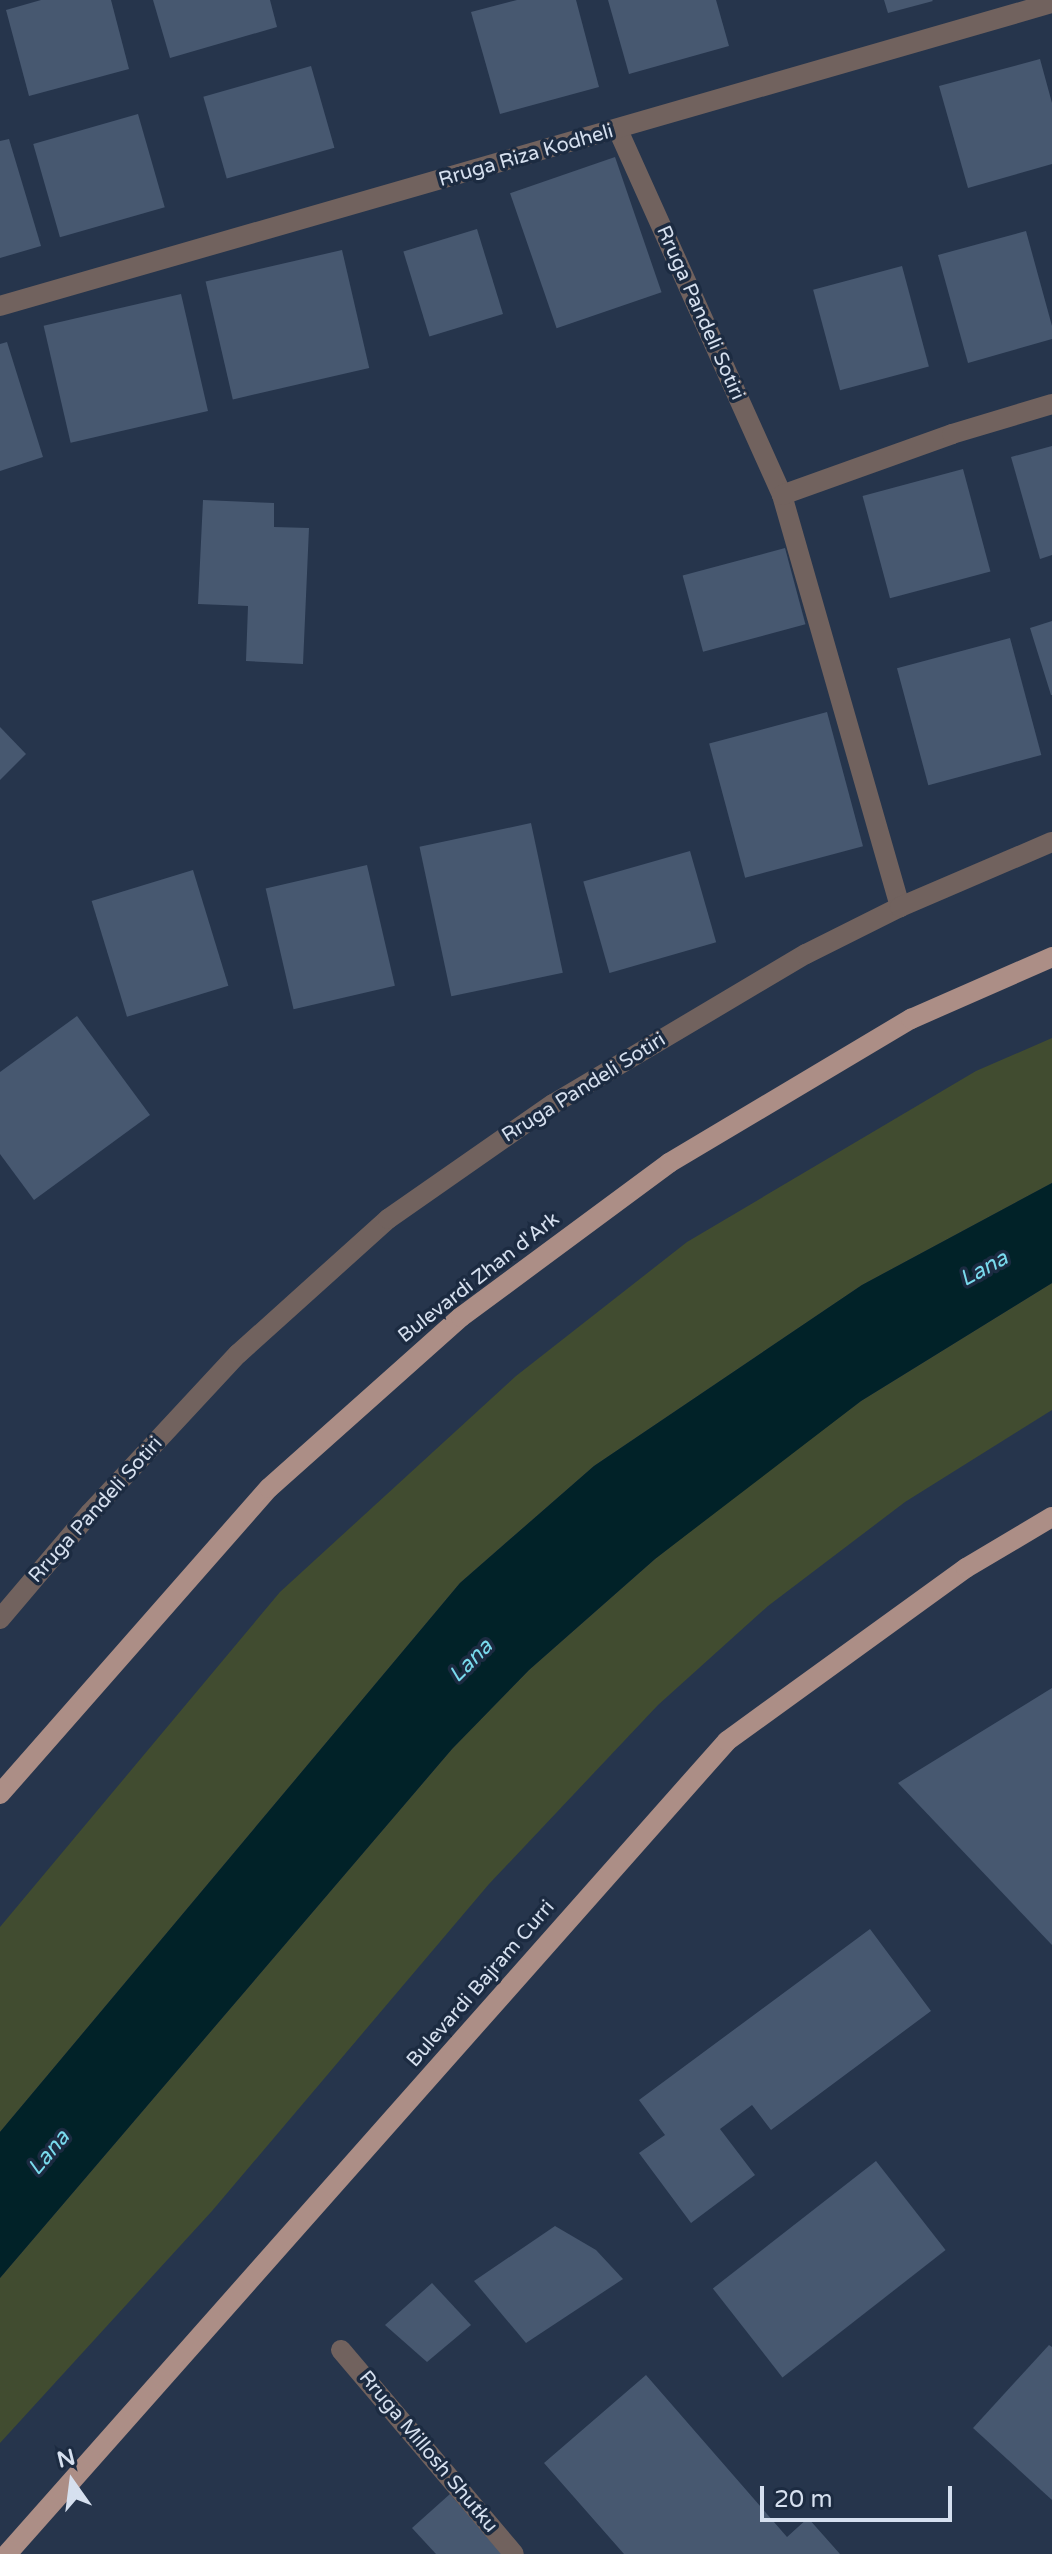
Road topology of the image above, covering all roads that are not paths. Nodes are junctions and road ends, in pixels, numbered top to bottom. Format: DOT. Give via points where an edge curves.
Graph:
graph roads {
  1 [pos="1052,3"];
  2 [pos="618,130"];
  3 [pos="0,306"];
  4 [pos="1052,404"];
  5 [pos="782,495"];
  6 [pos="1052,842"];
  7 [pos="900,907"];
  8 [pos="1052,957"];
  9 [pos="1052,1517"];
  10 [pos="0,1619"];
  11 [pos="0,1794"];
  12 [pos="341,2350"];
  13 [pos="7,2554"];
  14 [pos="514,2554"];
  1 -- 2 [label="street, Rruga Riza Kodheli"];
  2 -- 3 [label="street, Rruga Riza Kodheli"];
  2 -- 5 [label="street, Rruga Pandeli Sotiri"];
  4 -- 5 [label="street"];
  5 -- 7 [label="street, Rruga Pandeli Sotiri"];
  6 -- 7 [label="street"];
  7 -- 10 [label="street, Rruga Pandeli Sotiri" via="806,954 553,1104 388,1219 238,1354"];
  8 -- 11 [label="main road, Bulevardi Zhan d'Ark" via="911,1019 669,1163 461,1317 269,1488"];
  9 -- 13 [label="main road, Bulevardi Bajram Curri" via="966,1568 727,1741"];
  12 -- 14 [label="street, Rruga Millosh Shutku"];
}
